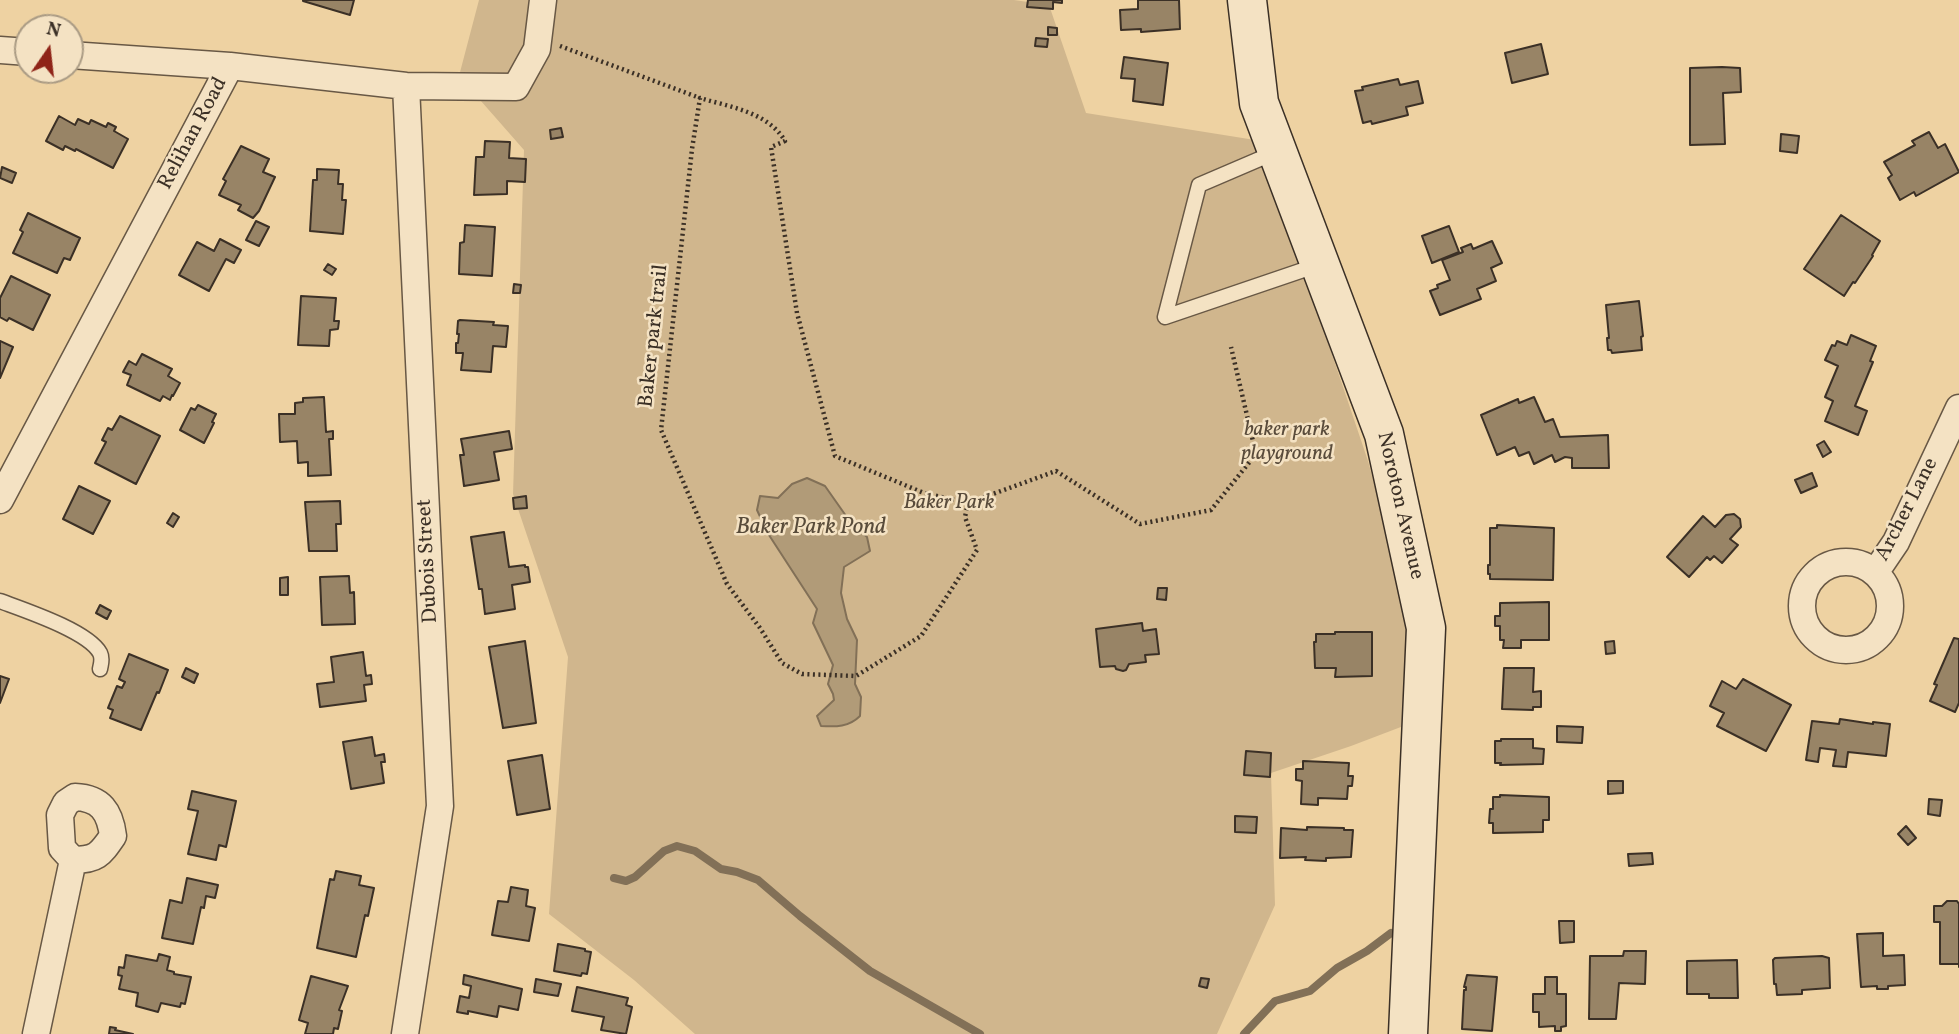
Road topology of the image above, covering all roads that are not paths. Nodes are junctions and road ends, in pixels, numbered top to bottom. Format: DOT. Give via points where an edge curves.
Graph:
graph roads {
  1 [pos="543,0"];
  2 [pos="1247,0"];
  3 [pos="84,56"];
  4 [pos="230,66"];
  5 [pos="406,86"];
  6 [pos="1277,152"];
  7 [pos="1320,264"];
  8 [pos="1959,408"];
  9 [pos="0,500"];
  10 [pos="1875,573"];
  11 [pos="0,601"];
  12 [pos="100,670"];
  13 [pos="73,860"];
  14 [pos="36,1034"];
  15 [pos="405,1034"];
  16 [pos="1408,1034"];
  1 -- 5 [label="street, Relihan Road" via="537,49 516,87"];
  2 -- 6 [label="main road, Noroton Avenue" via="1259,103"];
  3 -- 4 [label="street"];
  4 -- 5 [label="street, Relihan Road"];
  4 -- 9 [label="street, Relihan Road"];
  5 -- 15 [label="street, Dubois Street" via="440,806"];
  6 -- 7 [label="main road, Noroton Avenue"];
  6 -- 7 [label="lane" via="1199,185 1165,317"];
  7 -- 16 [label="main road, Noroton Avenue" via="1384,434 1426,628"];
  8 -- 10 [label="street, Archer Lane" via="1896,542"];
  11 -- 12 [label="lane" via="79,634 99,650"];
  13 -- 14 [label="street"];
}
